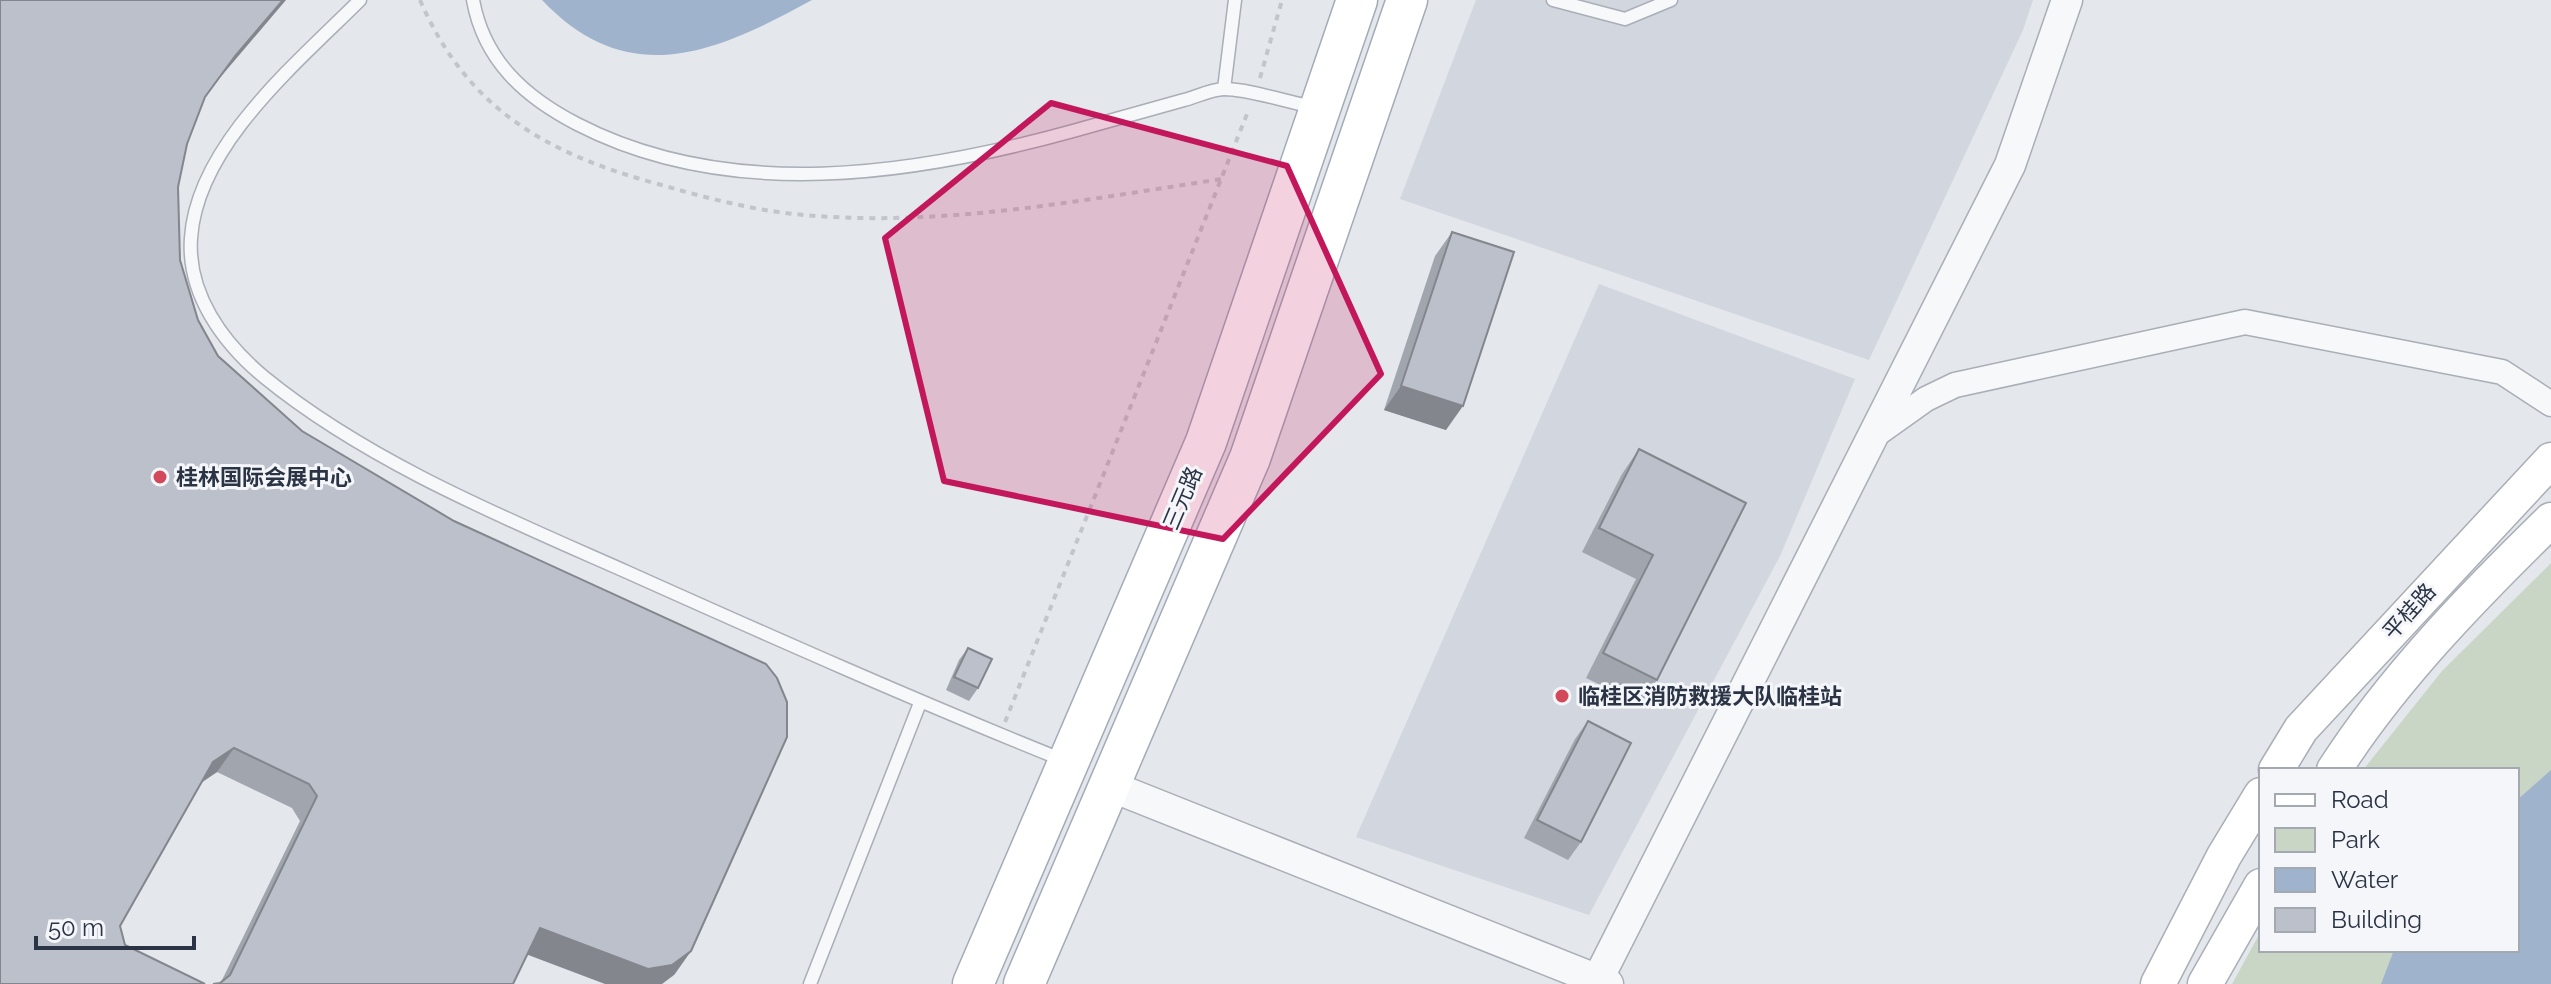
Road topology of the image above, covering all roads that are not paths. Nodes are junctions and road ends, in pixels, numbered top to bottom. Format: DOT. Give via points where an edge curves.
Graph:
graph roads {
  1 [pos="360,0"];
  2 [pos="473,0"];
  3 [pos="1235,0"];
  4 [pos="1357,0"];
  5 [pos="1407,0"];
  6 [pos="1553,0"];
  7 [pos="1671,0"];
  8 [pos="2067,0"];
  9 [pos="1224,89"];
  10 [pos="1320,109"];
  11 [pos="2551,404"];
  12 [pos="1874,436"];
  13 [pos="2551,460"];
  14 [pos="2551,520"];
  15 [pos="920,703"];
  16 [pos="1069,763"];
  17 [pos="2277,768"];
  18 [pos="2335,768"];
  19 [pos="1110,786"];
  20 [pos="2259,798"];
  21 [pos="2259,890"];
  22 [pos="1603,982"];
  23 [pos="810,984"];
  24 [pos="973,984"];
  25 [pos="1024,984"];
  26 [pos="2158,984"];
  27 [pos="2205,984"];
  1 -- 15 [label="lane" via="274,86 220,156 203,188 191,238 192,262 196,285 219,329 265,377 348,435 478,505"];
  2 -- 9 [label="lane" via="493,56 543,104 596,133 710,167 820,174 917,165 1041,140"];
  3 -- 9 [label="lane"];
  4 -- 10 [label="main road, 三元路"];
  5 -- 19 [label="main road" via="1250,458"];
  6 -- 7 [label="lane" via="1625,19"];
  8 -- 12 [label="street" via="2010,165"];
  9 -- 10 [label="lane"];
  10 -- 16 [label="main road, 三元路" via="1206,442"];
  11 -- 12 [label="street" via="2502,372 2245,322 1955,385"];
  12 -- 22 [label="street"];
  13 -- 17 [label="main road, 平桂路" via="2301,729"];
  14 -- 18 [label="main road, 平桂路" via="2476,595 2358,733"];
  15 -- 16 [label="lane"];
  15 -- 23 [label="lane"];
  16 -- 24 [label="main road, 三元路"];
  19 -- 22 [label="street"];
  19 -- 25 [label="main road"];
  20 -- 26 [label="main road"];
  21 -- 27 [label="main road"];
}
